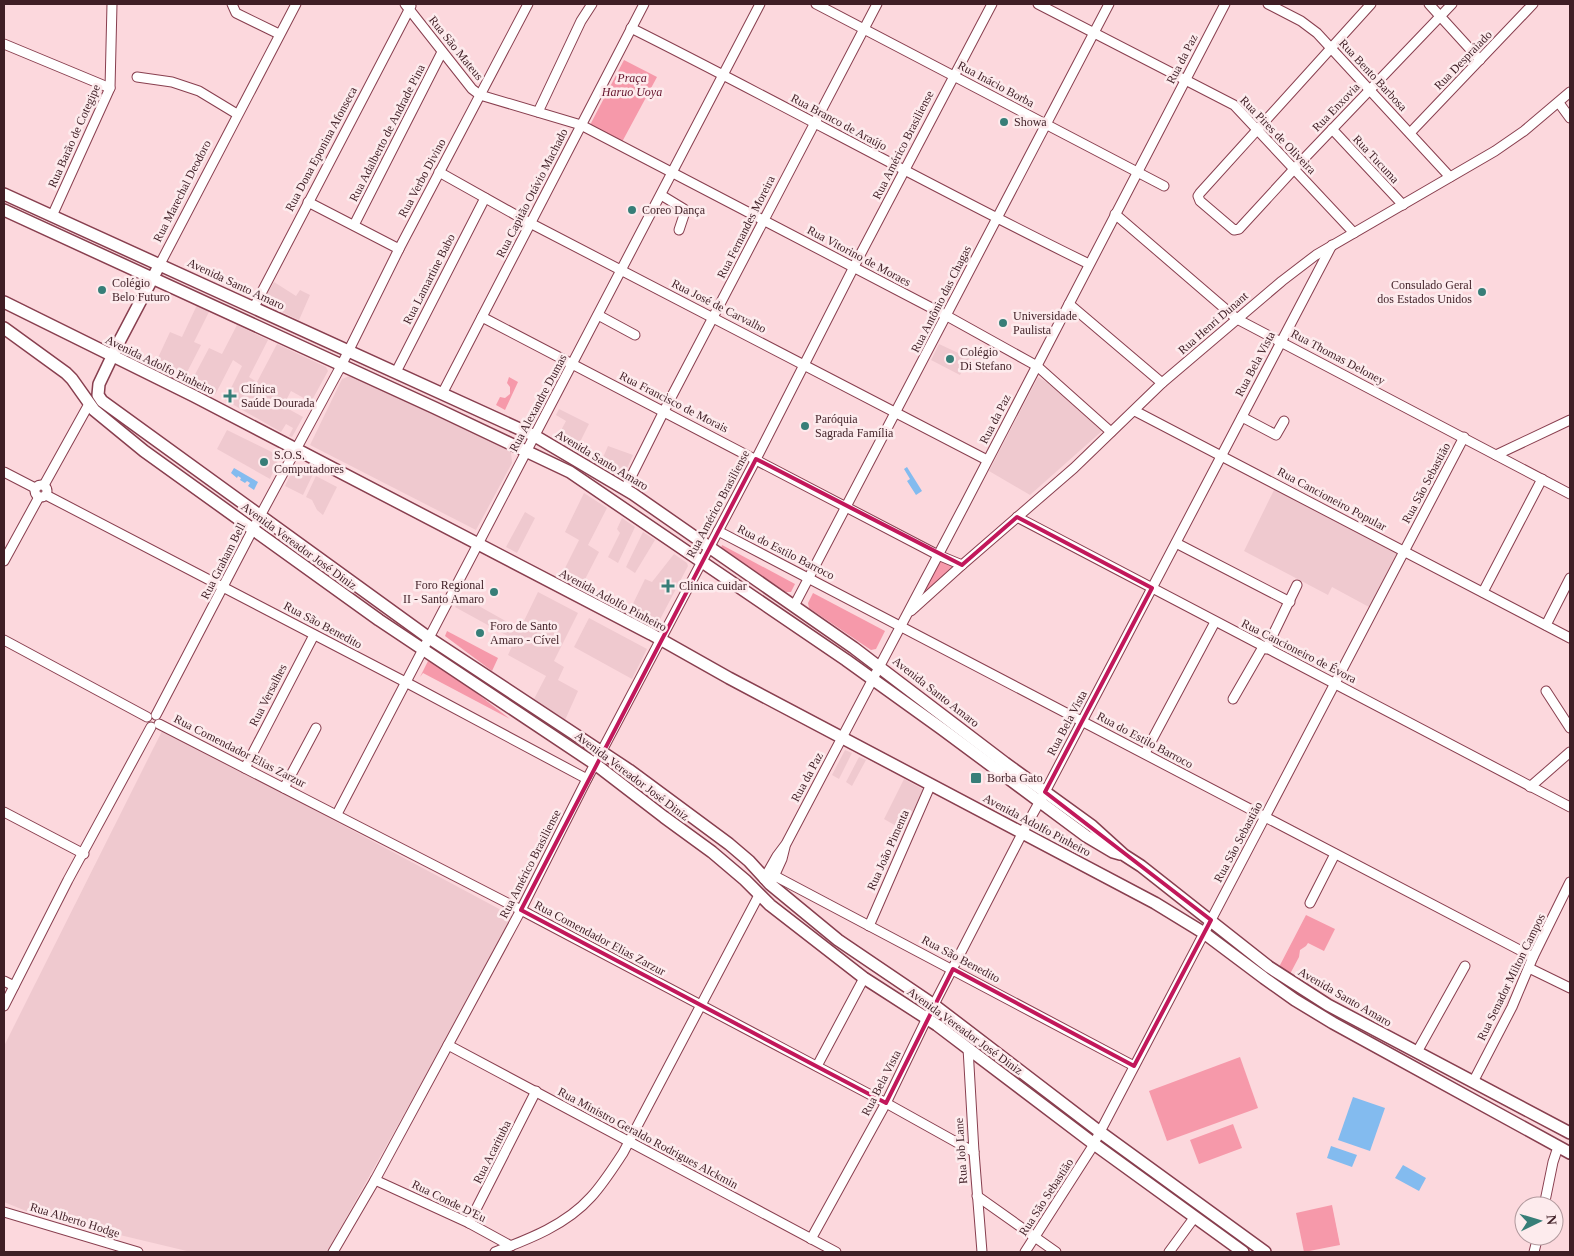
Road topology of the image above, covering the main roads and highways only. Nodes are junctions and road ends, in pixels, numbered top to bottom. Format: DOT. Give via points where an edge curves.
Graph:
graph roads {
  1 [pos="4,194"];
  2 [pos="4,210"];
  3 [pos="160,264"];
  4 [pos="152,278"];
  5 [pos="4,302"];
  6 [pos="4,328"];
  7 [pos="112,356"];
  8 [pos="98,392"];
  9 [pos="794,606"];
  10 [pos="787,619"];
  11 [pos="1042,797"];
  12 [pos="1570,1133"];
  13 [pos="1570,1153"];
  14 [pos="1243,1252"];
  15 [pos="1265,1252"];
  1 -- 3 [label="main road, Avenida Santo Amaro"];
  2 -- 4 [label="main road, Avenida Santo Amaro"];
  3 -- 4 [label="main road, Rua Marechal Deodoro"];
  3 -- 9 [label="main road, Avenida Santo Amaro" via="535,436 625,489"];
  4 -- 7 [label="main road, Rua Marechal Deodoro"];
  4 -- 10 [label="main road, Avenida Santo Amaro" via="570,472"];
  5 -- 7 [label="main road, Avenida Adolfo Pinheiro"];
  6 -- 14 [label="main road, Avenida Vereador José Diniz" via="72,378 103,419 144,451 379,620 595,764 712,852 777,912 864,978 927,1018"];
  7 -- 8 [label="main road, Rua Marechal Deodoro" via="98,384"];
  7 -- 13 [label="main road, Avenida Adolfo Pinheiro" via="660,640 1155,903 1204,932 1295,1000 1333,1023"];
  8 -- 15 [label="main road, Avenida Vereador José Diniz" via="102,401 429,638 602,751 729,844 838,940 934,1005 1100,1132"];
  9 -- 10 [label="main road"];
  9 -- 11 [label="main road, Avenida Santo Amaro" via="879,666"];
  10 -- 11 [label="main road, Avenida Santo Amaro"];
  11 -- 12 [label="main road, Avenida Santo Amaro" via="1105,836 1124,855 1269,967 1328,1005"];
}
